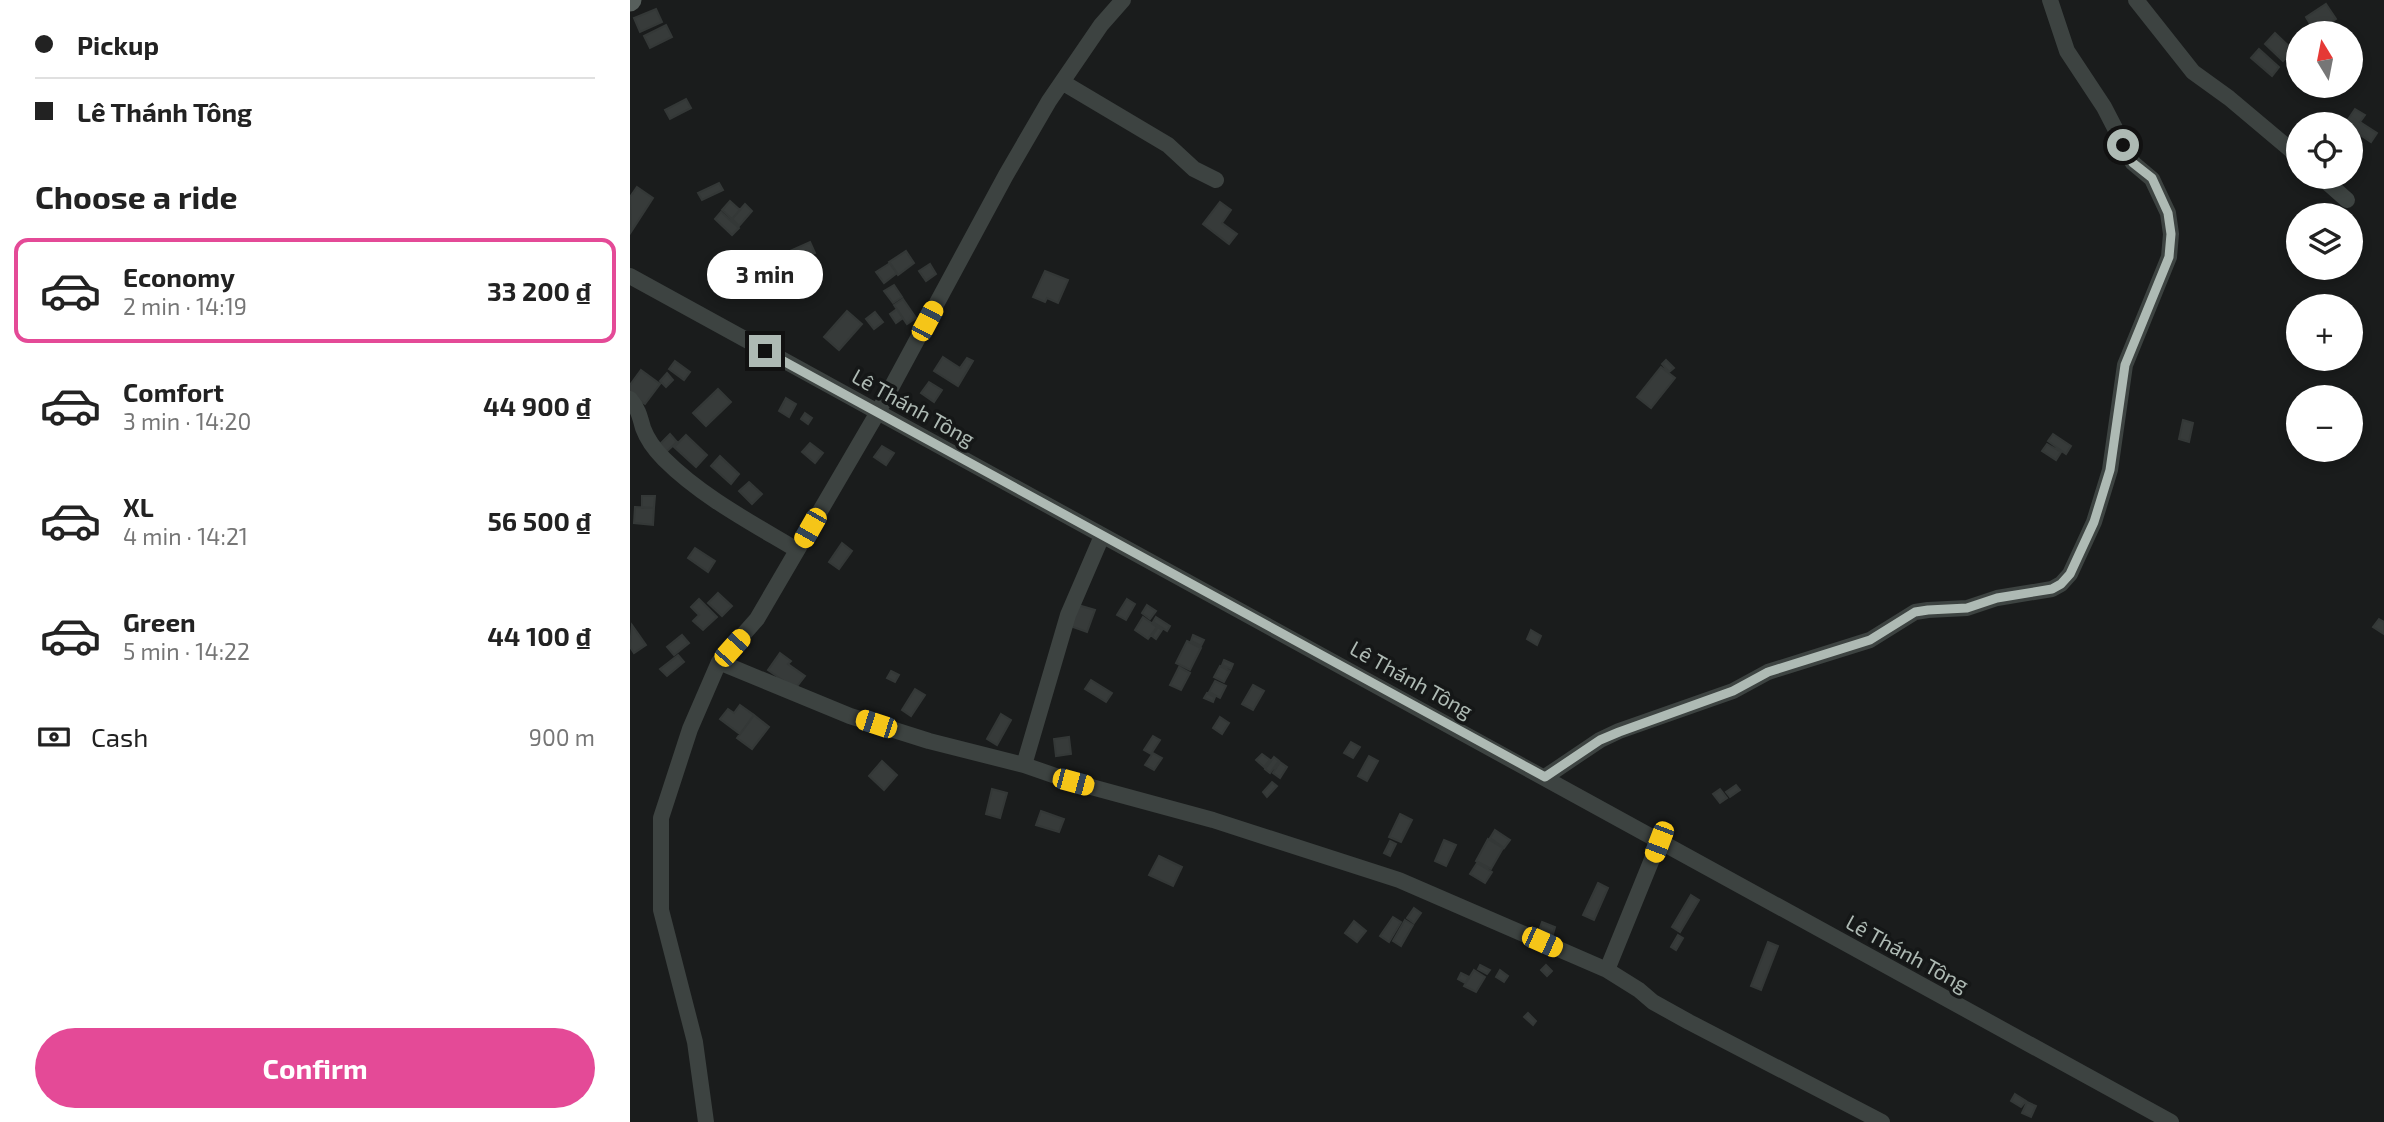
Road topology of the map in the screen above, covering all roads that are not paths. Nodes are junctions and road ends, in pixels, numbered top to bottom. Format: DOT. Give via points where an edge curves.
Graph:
graph roads {
  1 [pos="1123,0"];
  2 [pos="2050,0"];
  3 [pos="2136,0"];
  4 [pos="1062,82"];
  5 [pos="2286,146"];
  6 [pos="1216,180"];
  7 [pos="2335,189"];
  8 [pos="2347,200"];
  9 [pos="630,276"];
  10 [pos="631,399"];
  11 [pos="878,412"];
  12 [pos="1102,536"];
  13 [pos="797,550"];
  14 [pos="719,662"];
  15 [pos="1024,765"];
  16 [pos="1545,777"];
  17 [pos="1659,842"];
  18 [pos="1607,970"];
  19 [pos="706,1122"];
  20 [pos="1882,1122"];
  21 [pos="2171,1122"];
  1 -- 4 [label="street"];
  2 -- 16 [label="street" via="2067,51 2133,163 2152,178 2168,213 2171,234 2169,257 2125,365 2110,470 2094,522 2070,574 2052,589 1967,608 1915,612 1870,640 1779,668 1733,691 1600,740"];
  3 -- 5 [label="street" via="2193,72"];
  4 -- 6 [label="street" via="1168,145 1194,169"];
  4 -- 11 [label="street" via="1006,175"];
  7 -- 8 [label="street"];
  9 -- 11 [label="street, Lê Thánh Tông"];
  10 -- 13 [label="street" via="664,459 726,507"];
  11 -- 12 [label="street, Lê Thánh Tông"];
  11 -- 13 [label="street"];
  12 -- 15 [label="street" via="1068,615"];
  12 -- 16 [label="street, Lê Thánh Tông"];
  13 -- 14 [label="street" via="757,619"];
  14 -- 15 [label="street" via="850,716"];
  14 -- 19 [label="street" via="690,729 661,818 661,910 695,1042"];
  15 -- 18 [label="street" via="1399,880"];
  16 -- 17 [label="street, Lê Thánh Tông"];
  17 -- 18 [label="street"];
  17 -- 21 [label="street, Lê Thánh Tông"];
  18 -- 20 [label="street" via="1653,1002"];
}
